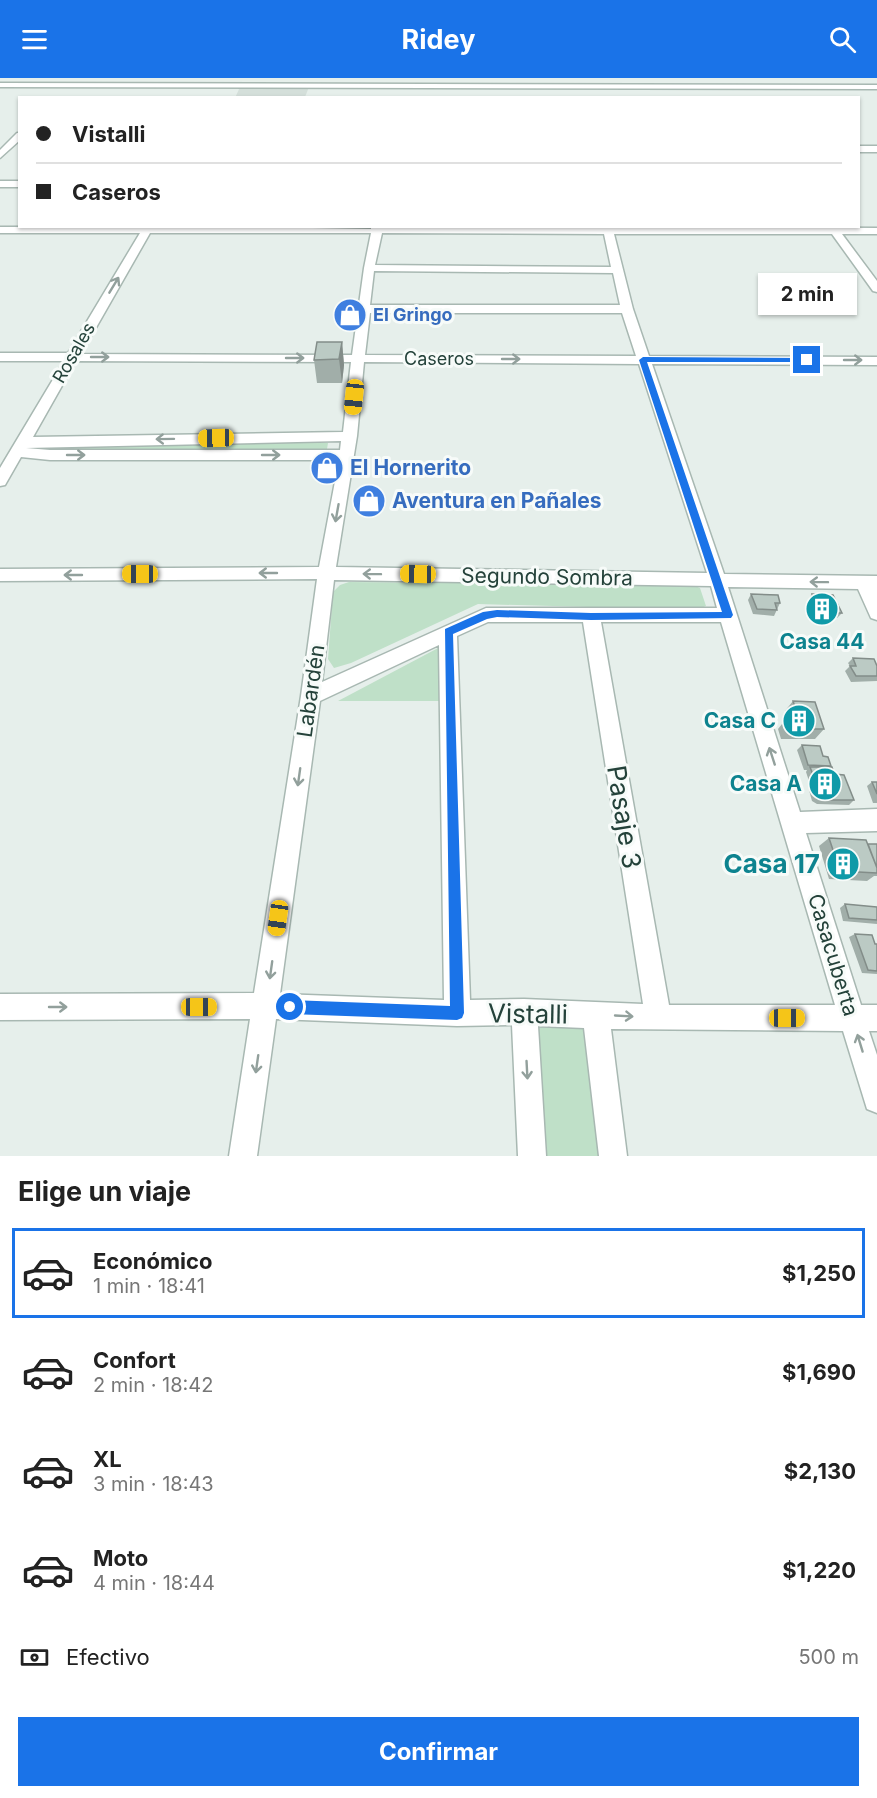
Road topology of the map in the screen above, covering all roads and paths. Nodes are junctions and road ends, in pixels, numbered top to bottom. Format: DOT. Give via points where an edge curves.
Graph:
graph roads {
  1 [pos="76,78"];
  2 [pos="716,78"];
  3 [pos="233,82"];
  4 [pos="396,82"];
  5 [pos="559,82"];
  6 [pos="0,85"];
  7 [pos="69,85"];
  8 [pos="722,87"];
  9 [pos="877,87"];
  10 [pos="63,91"];
  11 [pos="729,96"];
  12 [pos="0,145"];
  13 [pos="15,145"];
  14 [pos="860,149"];
  15 [pos="877,149"];
  16 [pos="0,155"];
  17 [pos="0,184"];
  18 [pos="18,184"];
  19 [pos="36,228"];
  20 [pos="148,228"];
  21 [pos="607,228"];
  22 [pos="378,229"];
  23 [pos="833,229"];
  24 [pos="0,230"];
  25 [pos="877,231"];
  26 [pos="369,268"];
  27 [pos="618,270"];
  28 [pos="864,270"];
  29 [pos="877,271"];
  30 [pos="877,289"];
  31 [pos="364,309"];
  32 [pos="627,309"];
  33 [pos="0,357"];
  34 [pos="71,357"];
  35 [pos="358,358"];
  36 [pos="643,360"];
  37 [pos="877,361"];
  38 [pos="350,436"];
  39 [pos="20,447"];
  40 [pos="347,455"];
  41 [pos="0,481"];
  42 [pos="326,573"];
  43 [pos="0,575"];
  44 [pos="717,579"];
  45 [pos="870,583"];
  46 [pos="877,613"];
  47 [pos="728,615"];
  48 [pos="591,616"];
  49 [pos="448,632"];
  50 [pos="311,696"];
  51 [pos="877,820"];
  52 [pos="793,823"];
  53 [pos="266,1006"];
  54 [pos="0,1007"];
  55 [pos="524,1012"];
  56 [pos="457,1013"];
  57 [pos="596,1015"];
  58 [pos="864,1017"];
  59 [pos="658,1018"];
  60 [pos="877,1099"];
  61 [pos="243,1156"];
  62 [pos="532,1156"];
  63 [pos="613,1156"];
  1 -- 7 [label="street"];
  2 -- 8 [label="street"];
  3 -- 4 [label="street"];
  3 -- 7 [label="street" via="152,89"];
  4 -- 5 [label="street"];
  5 -- 8 [label="street"];
  6 -- 7 [label="street"];
  7 -- 10 [label="street"];
  8 -- 9 [label="street"];
  8 -- 11 [label="street"];
  12 -- 13 [label="street"];
  13 -- 16 [label="street"];
  14 -- 15 [label="street"];
  17 -- 18 [label="street"];
  19 -- 20 [label="street"];
  19 -- 24 [label="street"];
  20 -- 22 [label="street"];
  34 -- 20 [label="street, Rosales, one-way"];
  21 -- 22 [label="street"];
  21 -- 23 [label="street"];
  21 -- 27 [label="street, Casacuberta"];
  22 -- 26 [label="street, Labardén"];
  23 -- 25 [label="street"];
  23 -- 28 [label="street"];
  26 -- 27 [label="street"];
  26 -- 31 [label="street, Labardén"];
  27 -- 32 [label="street, Casacuberta"];
  28 -- 29 [label="street"];
  28 -- 30 [label="street"];
  31 -- 32 [label="street"];
  31 -- 35 [label="street, Labardén"];
  32 -- 36 [label="street, Casacuberta"];
  33 -- 34 [label="street, Caseros"];
  34 -- 35 [label="street, Caseros, one-way"];
  34 -- 39 [label="street, Rosales"];
  35 -- 36 [label="street, Caseros, one-way"];
  35 -- 38 [label="street, Labardén"];
  36 -- 37 [label="street, Caseros, one-way"];
  36 -- 44 [label="street, Casacuberta"];
  38 -- 39 [label="street, one-way"];
  38 -- 40 [label="street, Labardén"];
  39 -- 40 [label="street, one-way" via="50,455"];
  39 -- 41 [label="street, Rosales"];
  40 -- 42 [label="street, Labardén, one-way"];
  42 -- 43 [label="street, Segundo Sombra, one-way"];
  44 -- 42 [label="street, Segundo Sombra, one-way"];
  42 -- 50 [label="street, Labardén"];
  45 -- 44 [label="street, Segundo Sombra, one-way"];
  44 -- 47 [label="street, Casacuberta"];
  45 -- 46 [label="street"];
  47 -- 48 [label="street"];
  52 -- 47 [label="street, Casacuberta, one-way"];
  48 -- 49 [label="street" via="486,615"];
  48 -- 59 [label="street, Pasaje 3"];
  49 -- 50 [label="street"];
  49 -- 56 [label="street"];
  50 -- 53 [label="street, Labardén, one-way"];
  51 -- 52 [label="street"];
  52 -- 58 [label="street, Casacuberta"];
  54 -- 53 [label="street, Vistalli, one-way"];
  53 -- 56 [label="street, Vistalli"];
  53 -- 61 [label="street, Labardén, one-way"];
  55 -- 56 [label="street, Vistalli"];
  55 -- 57 [label="street, Vistalli"];
  55 -- 62 [label="street, one-way"];
  57 -- 59 [label="street, Vistalli, one-way"];
  57 -- 63 [label="street"];
  58 -- 59 [label="street, Vistalli"];
  60 -- 58 [label="street, Casacuberta, one-way"];
}
